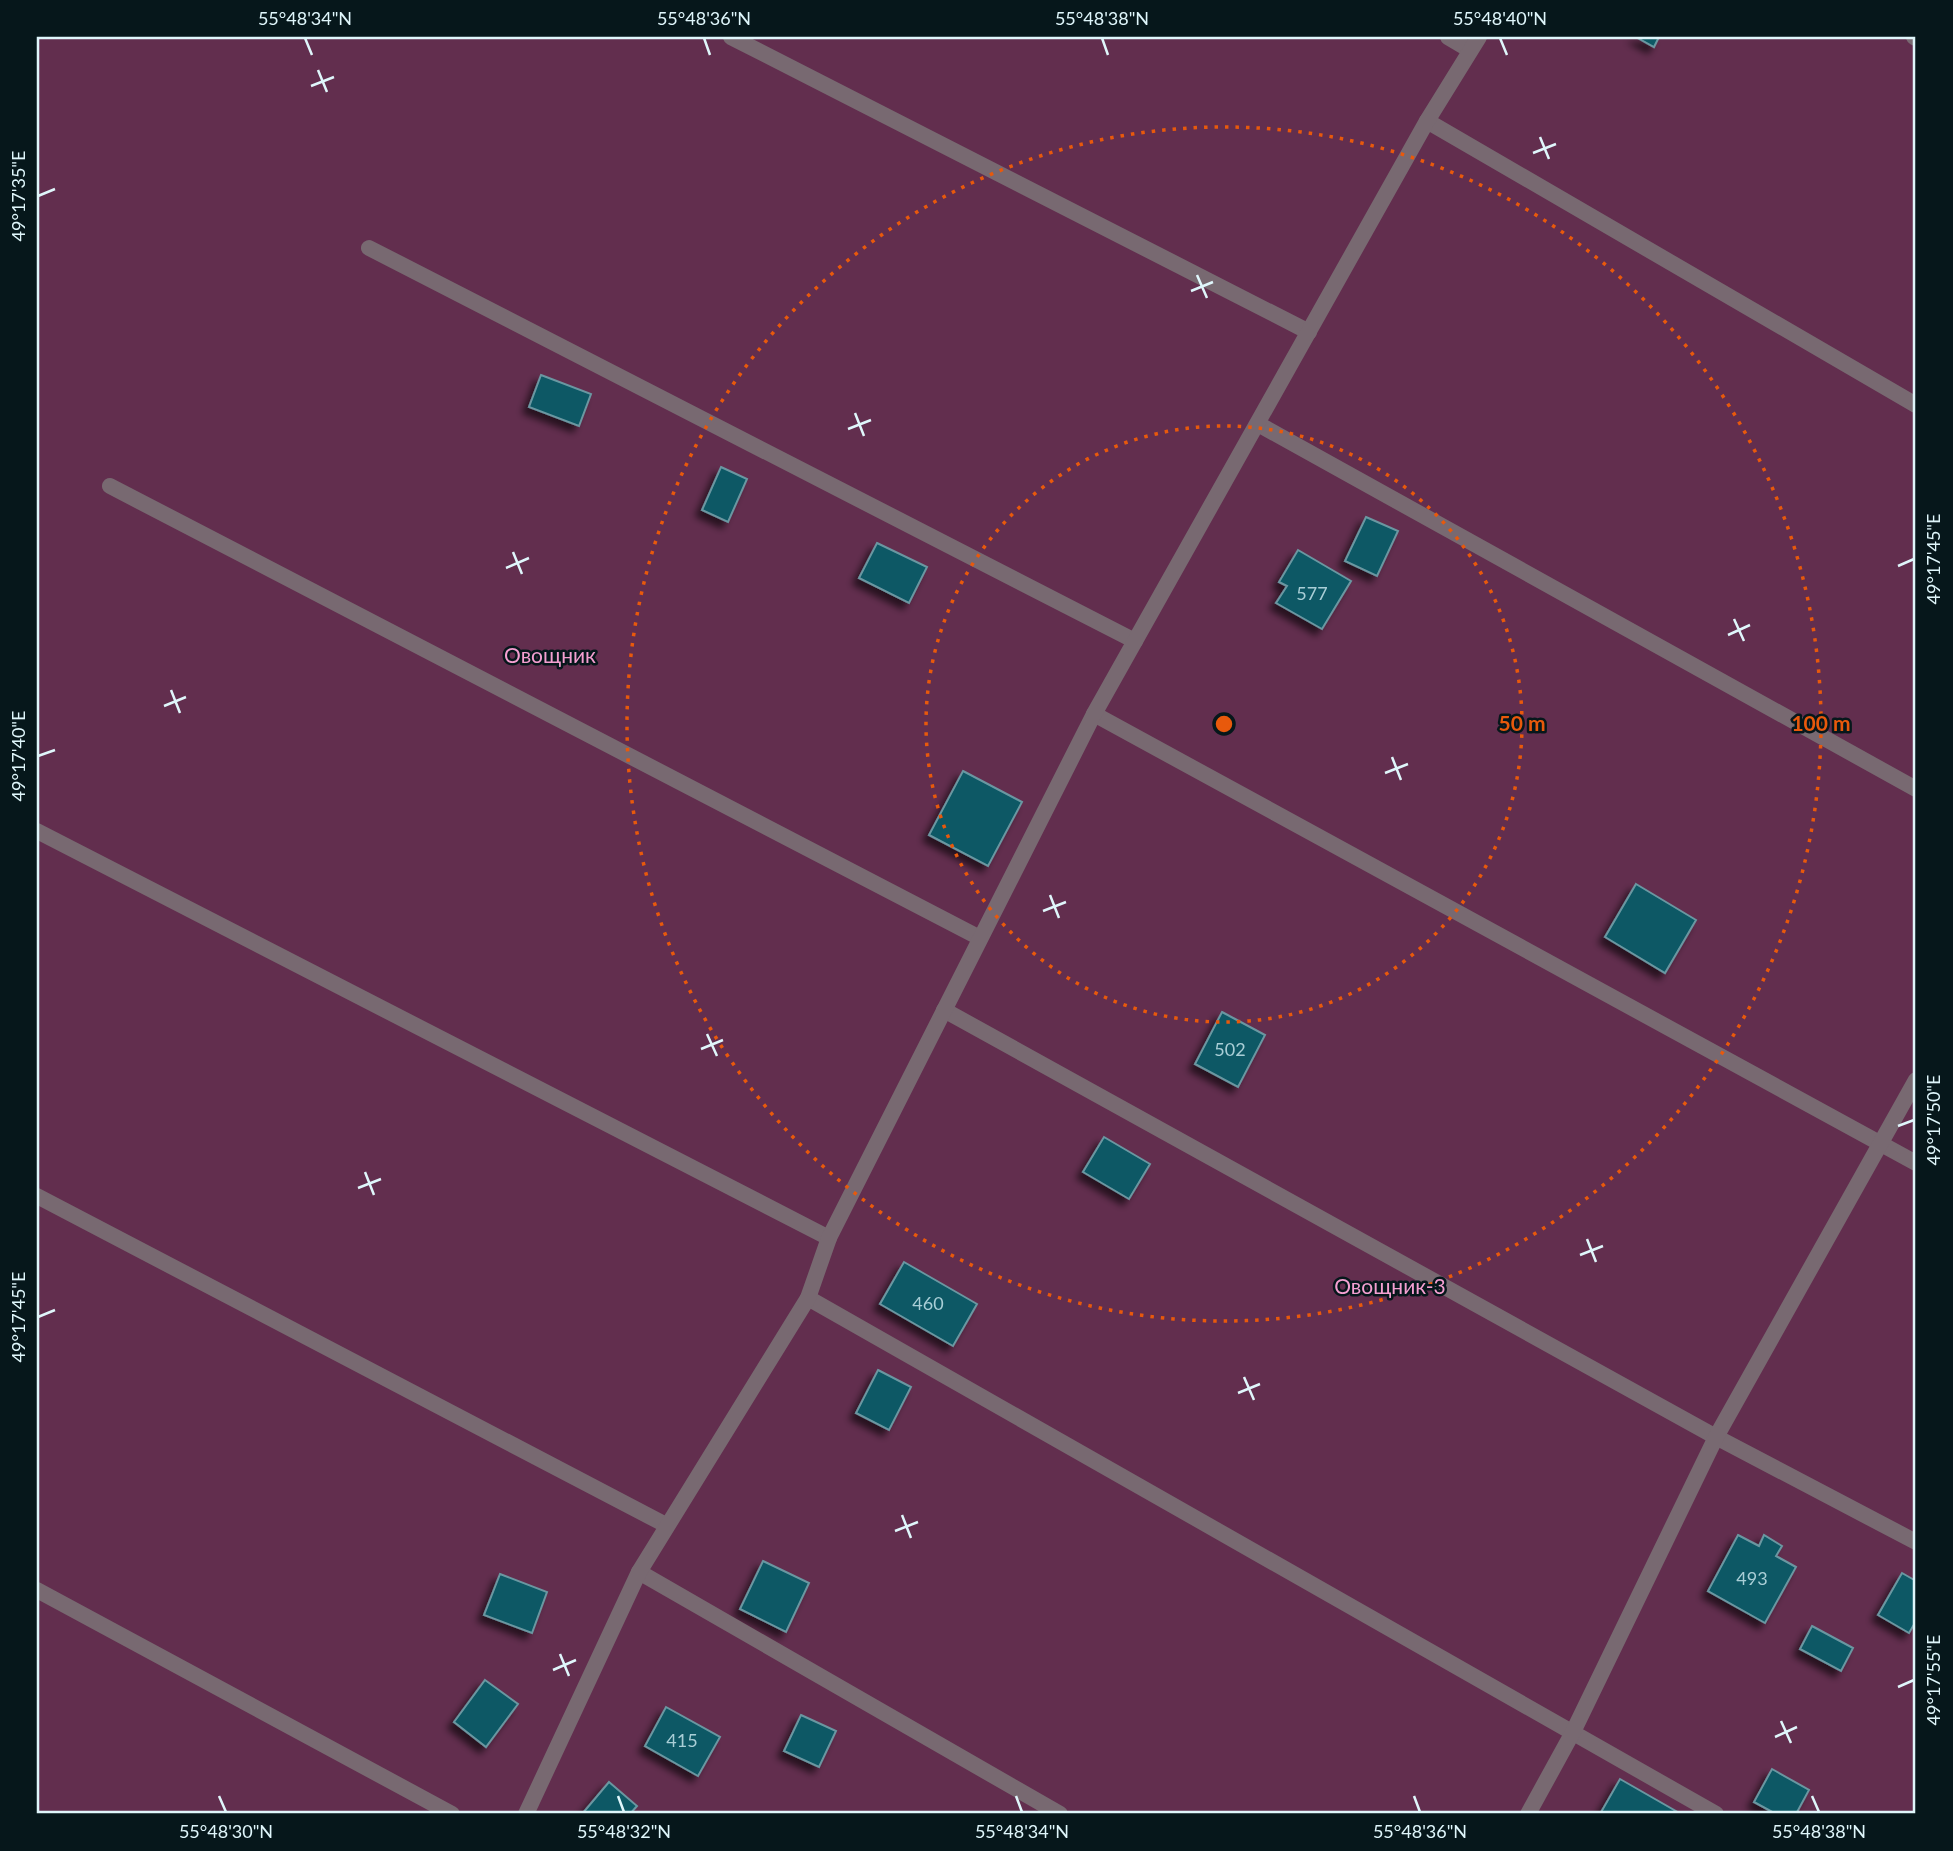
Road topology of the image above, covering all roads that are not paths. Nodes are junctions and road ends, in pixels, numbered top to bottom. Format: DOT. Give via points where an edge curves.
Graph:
graph roads {
  1 [pos="731,37"];
  2 [pos="1448,37"];
  3 [pos="1474,43"];
  4 [pos="1427,121"];
  5 [pos="369,247"];
  6 [pos="1309,332"];
  7 [pos="1916,405"];
  8 [pos="1258,424"];
  9 [pos="110,486"];
  10 [pos="1135,641"];
  11 [pos="1094,714"];
  12 [pos="1916,789"];
  13 [pos="37,831"];
  14 [pos="980,938"];
  15 [pos="944,1010"];
  16 [pos="1916,1080"];
  17 [pos="1881,1143"];
  18 [pos="1916,1163"];
  19 [pos="37,1196"];
  20 [pos="829,1238"];
  21 [pos="808,1298"];
  22 [pos="1716,1437"];
  23 [pos="666,1525"];
  24 [pos="1916,1542"];
  25 [pos="639,1572"];
  26 [pos="37,1590"];
  27 [pos="1573,1732"];
  28 [pos="452,1814"];
  29 [pos="526,1814"];
  30 [pos="1060,1814"];
  31 [pos="1528,1814"];
  32 [pos="1716,1814"];
  1 -- 6 [label="lane"];
  2 -- 3 [label="lane"];
  3 -- 4 [label="lane"];
  4 -- 6 [label="lane"];
  4 -- 7 [label="lane"];
  5 -- 10 [label="lane"];
  6 -- 8 [label="lane"];
  8 -- 10 [label="lane"];
  8 -- 12 [label="lane"];
  9 -- 14 [label="lane"];
  10 -- 11 [label="lane"];
  11 -- 14 [label="lane"];
  11 -- 17 [label="lane"];
  13 -- 20 [label="lane"];
  14 -- 15 [label="lane"];
  15 -- 20 [label="lane"];
  15 -- 22 [label="lane"];
  16 -- 17 [label="lane"];
  17 -- 18 [label="lane"];
  17 -- 22 [label="lane"];
  19 -- 23 [label="lane"];
  20 -- 21 [label="lane"];
  21 -- 23 [label="lane"];
  21 -- 27 [label="lane"];
  22 -- 24 [label="lane"];
  22 -- 27 [label="lane"];
  23 -- 25 [label="lane"];
  25 -- 29 [label="lane"];
  25 -- 30 [label="lane"];
  26 -- 28 [label="lane"];
  27 -- 31 [label="lane"];
  27 -- 32 [label="lane"];
}
